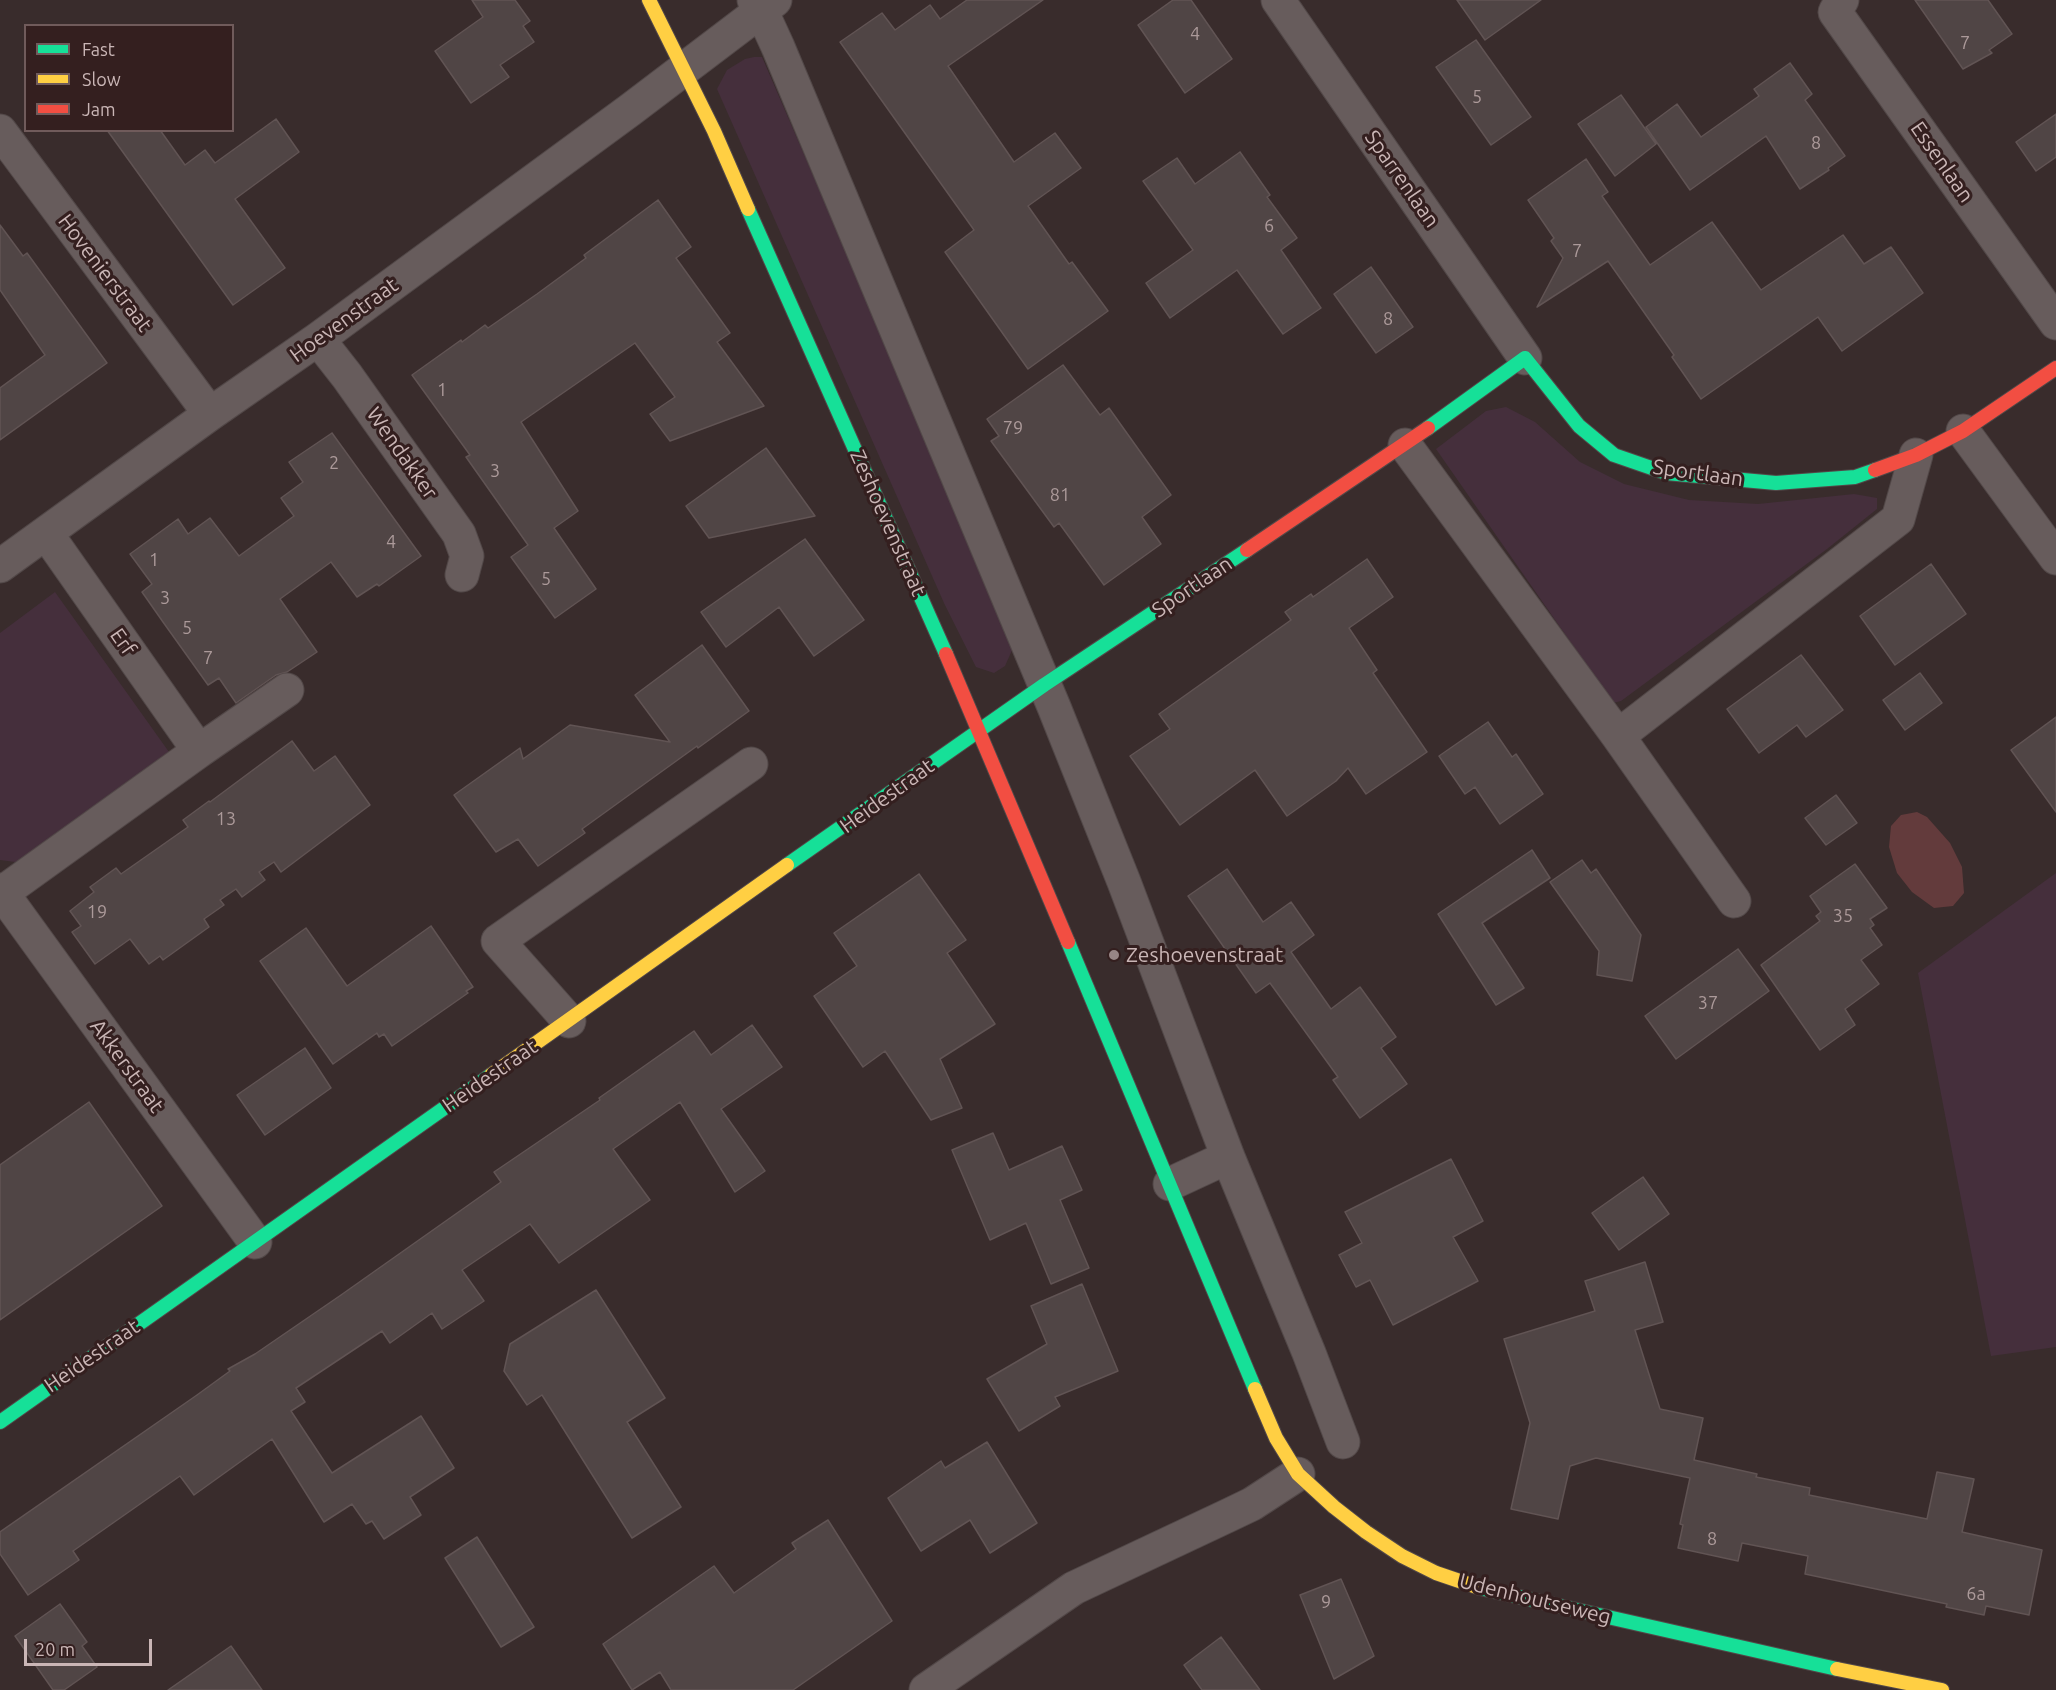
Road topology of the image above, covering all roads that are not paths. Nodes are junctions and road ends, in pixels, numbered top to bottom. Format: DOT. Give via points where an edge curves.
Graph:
graph roads {
  1 [pos="650,0"];
  2 [pos="1278,0"];
  3 [pos="1842,0"];
  4 [pos="764,3"];
  5 [pos="684,68"];
  6 [pos="0,131"];
  7 [pos="2056,323"];
  8 [pos="318,339"];
  9 [pos="1525,357"];
  10 [pos="2056,368"];
  11 [pos="210,414"];
  12 [pos="1964,431"];
  13 [pos="1405,445"];
  14 [pos="1916,455"];
  15 [pos="46,533"];
  16 [pos="2056,558"];
  17 [pos="0,566"];
  18 [pos="462,575"];
  19 [pos="1044,685"];
  20 [pos="287,690"];
  21 [pos="980,731"];
  22 [pos="1618,736"];
  23 [pos="199,751"];
  24 [pos="751,764"];
  25 [pos="1,891"];
  26 [pos="1734,900"];
  27 [pos="568,1021"];
  28 [pos="1228,1157"];
  29 [pos="1170,1184"];
  30 [pos="255,1242"];
  31 [pos="0,1422"];
  32 [pos="1343,1442"];
  33 [pos="1298,1474"];
  34 [pos="926,1690"];
  35 [pos="1940,1690"];
  1 -- 5 [label="street, Zeshoevenstraat"];
  2 -- 9 [label="street, Sparrenlaan"];
  3 -- 7 [label="street, Essenlaan" via="1835,12"];
  4 -- 5 [label="street, Hoevenstraat"];
  4 -- 19 [label="street"];
  5 -- 8 [label="street, Hoevenstraat"];
  5 -- 21 [label="street, Zeshoevenstraat"];
  6 -- 11 [label="street, Hovenierstraat"];
  8 -- 11 [label="street, Hoevenstraat"];
  8 -- 18 [label="street, Wendakker" via="459,534 467,556"];
  9 -- 13 [label="street, Sportlaan"];
  9 -- 14 [label="street, Sportlaan" via="1579,426 1614,455 1666,473 1776,483 1855,477"];
  10 -- 12 [label="street, Sportlaan"];
  11 -- 15 [label="street, Hoevenstraat"];
  12 -- 14 [label="street, Sportlaan"];
  12 -- 16 [label="street"];
  13 -- 19 [label="street, Sportlaan"];
  13 -- 22 [label="street"];
  14 -- 22 [label="street" via="1898,519"];
  15 -- 17 [label="street, Hoevenstraat"];
  15 -- 23 [label="street, Erf"];
  19 -- 21 [label="street, Sportlaan"];
  19 -- 28 [label="street"];
  20 -- 23 [label="street"];
  21 -- 27 [label="street, Heidestraat"];
  21 -- 29 [label="street, Zeshoevenstraat"];
  22 -- 26 [label="street"];
  23 -- 25 [label="street"];
  24 -- 27 [label="street" via="498,940"];
  25 -- 30 [label="street, Akkerstraat"];
  27 -- 30 [label="street, Heidestraat"];
  28 -- 29 [label="street"];
  28 -- 32 [label="street"];
  29 -- 33 [label="street, Zeshoevenstraat" via="1276,1438"];
  30 -- 31 [label="street, Heidestraat"];
  33 -- 34 [label="street" via="1227,1516 1074,1588"];
  33 -- 35 [label="street, Udenhoutseweg" via="1334,1507 1402,1556 1467,1584"];
}
